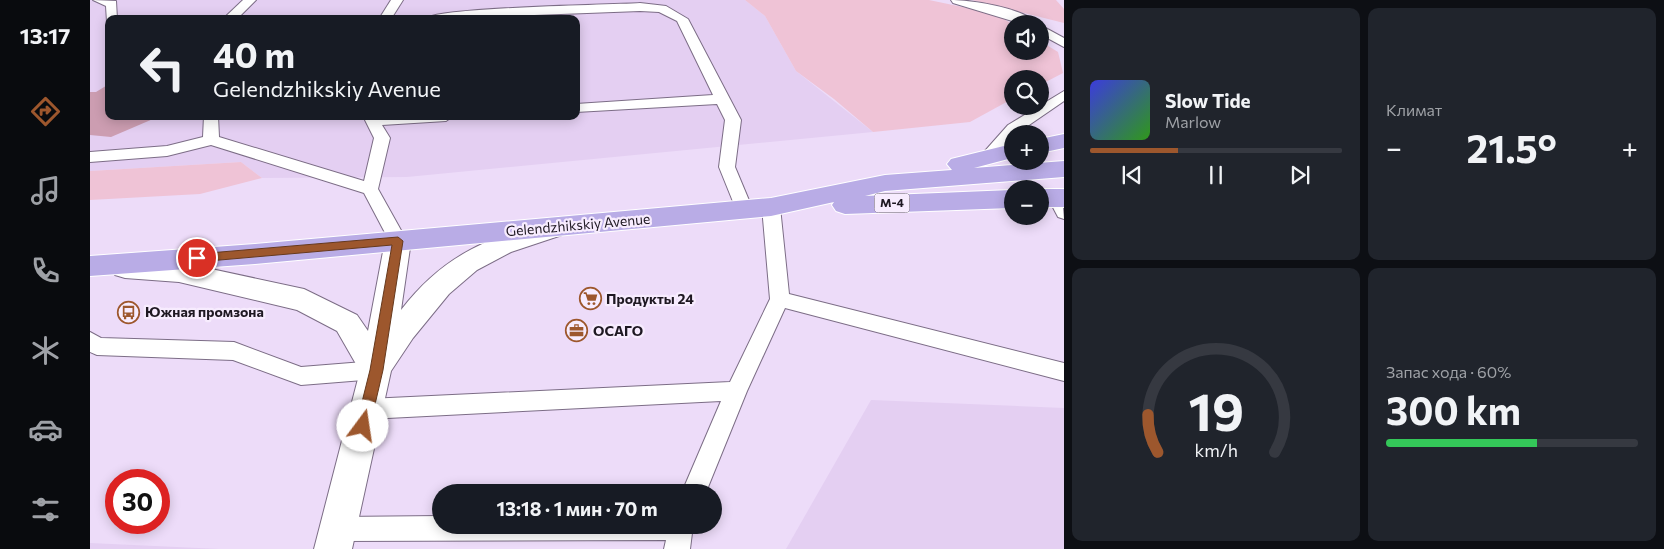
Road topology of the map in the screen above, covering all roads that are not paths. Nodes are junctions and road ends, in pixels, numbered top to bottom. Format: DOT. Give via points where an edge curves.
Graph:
graph roads {
  1 [pos="99,0"];
  2 [pos="250,0"];
  3 [pos="397,0"];
  4 [pos="957,0"];
  5 [pos="111,15"];
  6 [pos="233,15"];
  7 [pos="388,15"];
  8 [pos="466,15"];
  9 [pos="1011,15"];
  10 [pos="1049,34"];
  11 [pos="1064,43"];
  12 [pos="1064,95"];
  13 [pos="722,98"];
  14 [pos="580,108"];
  15 [pos="211,120"];
  16 [pos="372,120"];
  17 [pos="211,140"];
  18 [pos="1064,141"];
  19 [pos="1049,144"];
  20 [pos="1004,153"];
  21 [pos="990,156"];
  22 [pos="90,157"];
  23 [pos="1064,169"];
  24 [pos="885,183"];
  25 [pos="370,190"];
  26 [pos="1004,199"];
  27 [pos="771,207"];
  28 [pos="744,210"];
  29 [pos="556,227"];
  30 [pos="398,241"];
  31 [pos="93,266"];
  32 [pos="780,299"];
  33 [pos="90,340"];
  34 [pos="376,370"];
  35 [pos="1064,372"];
  36 [pos="736,391"];
  37 [pos="368,409"];
  38 [pos="697,484"];
  39 [pos="679,534"];
  40 [pos="335,539"];
  1 -- 5 [label="lane" via="112,4"];
  2 -- 6 [label="lane"];
  3 -- 7 [label="lane"];
  4 -- 9 [label="lane"];
  8 -- 13 [label="lane" via="630,7 662,9 682,19"];
  10 -- 11 [label="lane"];
  12 -- 21 [label="lane" via="1013,128"];
  13 -- 14 [label="lane"];
  13 -- 28 [label="lane" via="733,120 727,167"];
  15 -- 17 [label="lane"];
  16 -- 25 [label="lane" via="382,138"];
  17 -- 22 [label="lane" via="167,151"];
  17 -- 25 [label="lane"];
  18 -- 19 [label="main road"];
  20 -- 21 [label="main road, М-4"];
  21 -- 24 [label="main road, М-4"];
  23 -- 24 [label="main road, Gelendzhikskiy Avenue"];
  24 -- 27 [label="main road, Gelendzhikskiy Avenue"];
  25 -- 30 [label="lane"];
  26 -- 27 [label="main road, М-4"];
  27 -- 28 [label="main road, Gelendzhikskiy Avenue"];
  27 -- 32 [label="lane"];
  28 -- 29 [label="main road, Gelendzhikskiy Avenue"];
  29 -- 30 [label="main road, Gelendzhikskiy Avenue"];
  29 -- 34 [label="street" via="484,253 441,284 406,323"];
  30 -- 31 [label="main road, Gelendzhikskiy Avenue"];
  30 -- 34 [label="street"];
  31 -- 34 [label="street" via="179,272 304,300 348,323"];
  32 -- 35 [label="lane"];
  32 -- 36 [label="lane"];
  33 -- 34 [label="lane" via="97,346 234,351 301,376"];
  34 -- 37 [label="street"];
  36 -- 37 [label="lane"];
  36 -- 38 [label="lane"];
  37 -- 40 [label="street"];
  39 -- 40 [label="lane"];
}
